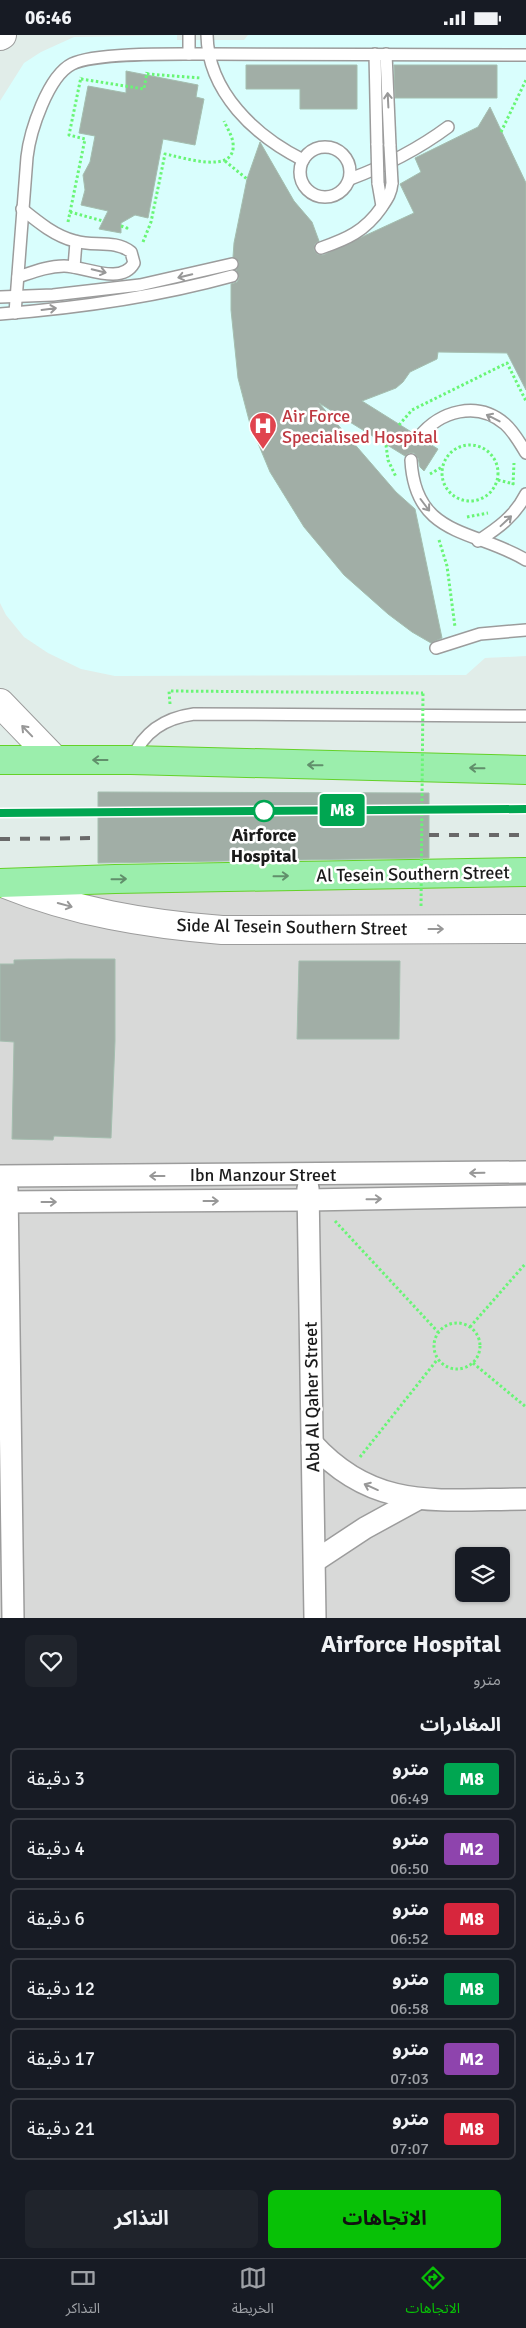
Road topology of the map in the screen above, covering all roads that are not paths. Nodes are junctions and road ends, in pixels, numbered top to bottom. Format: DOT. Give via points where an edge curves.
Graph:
graph roads {
  1 [pos="189,35"];
  2 [pos="207,35"];
  3 [pos="189,54"];
  4 [pos="209,54"];
  5 [pos="380,54"];
  6 [pos="526,55"];
  7 [pos="448,127"];
  8 [pos="303,160"];
  9 [pos="350,179"];
  10 [pos="382,206"];
  11 [pos="22,209"];
  12 [pos="76,242"];
  13 [pos="321,248"];
  14 [pos="232,264"];
  15 [pos="74,267"];
  16 [pos="232,276"];
  17 [pos="18,277"];
  18 [pos="0,297"];
  19 [pos="16,297"];
  20 [pos="15,313"];
  21 [pos="0,314"];
  22 [pos="419,437"];
  23 [pos="526,453"];
  24 [pos="411,460"];
  25 [pos="526,494"];
  26 [pos="478,541"];
  27 [pos="526,560"];
  28 [pos="526,630"];
  29 [pos="436,648"];
  30 [pos="0,703"];
  31 [pos="526,716"];
  32 [pos="0,760"];
  33 [pos="55,760"];
  34 [pos="132,761"];
  35 [pos="526,770"];
  36 [pos="526,872"];
  37 [pos="2,883"];
  38 [pos="526,929"];
  39 [pos="526,1172"];
  40 [pos="308,1175"];
  41 [pos="4,1176"];
  42 [pos="526,1195"];
  43 [pos="312,1200"];
  44 [pos="4,1202"];
  45 [pos="312,1443"];
  46 [pos="5,1475"];
  47 [pos="6,1499"];
  48 [pos="418,1499"];
  49 [pos="526,1499"];
  50 [pos="314,1561"];
  51 [pos="12,1618"];
  52 [pos="315,1618"];
  1 -- 3 [label="lane"];
  2 -- 4 [label="lane"];
  3 -- 4 [label="lane"];
  3 -- 11 [label="lane" via="84,60 73,63 61,74 37,114 28,144"];
  4 -- 5 [label="lane"];
  4 -- 8 [label="lane" via="220,83 245,120 268,140"];
  5 -- 6 [label="lane"];
  5 -- 10 [label="lane, bridge" via="377,145"];
  10 -- 5 [label="lane, one-way, bridge" via="390,194 392,183"];
  7 -- 9 [label="lane" via="409,153"];
  8 -- 9 [label="lane" via="310,151 318,148 336,149 348,162"];
  8 -- 9 [label="lane" via="299,175 307,190 314,195 322,198 340,193"];
  10 -- 13 [label="lane" via="362,230"];
  11 -- 12 [label="lane" via="42,225"];
  11 -- 17 [label="lane"];
  12 -- 15 [label="lane"];
  15 -- 12 [label="lane, one-way" via="103,273 125,273 131,269 134,258 132,252 120,246"];
  14 -- 19 [label="lane, one-way" via="140,285"];
  15 -- 17 [label="lane" via="48,267"];
  20 -- 16 [label="lane, one-way" via="159,294"];
  17 -- 19 [label="lane"];
  18 -- 19 [label="lane"];
  19 -- 20 [label="lane"];
  20 -- 21 [label="lane"];
  23 -- 22 [label="lane, one-way" via="504,424 483,413 471,411 458,411 441,417"];
  24 -- 26 [label="lane, one-way" via="415,489 430,511 452,529"];
  26 -- 25 [label="lane, one-way" via="506,522"];
  26 -- 27 [label="lane"];
  28 -- 29 [label="lane" via="480,634"];
  33 -- 30 [label="street, one-way"];
  31 -- 34 [label="lane" via="194,714 160,724 142,739"];
  32 -- 33 [label="highway"];
  34 -- 33 [label="highway, one-way"];
  35 -- 34 [label="highway, one-way"];
  37 -- 36 [label="highway, Al Tesein Southern Street, one-way"];
  37 -- 38 [label="street, Side Al Tesein Southern Street, one-way" via="40,899 85,911 175,927 222,930"];
  39 -- 40 [label="street, Ibn Manzour Street, one-way"];
  40 -- 41 [label="street, Ibn Manzour Street, one-way"];
  40 -- 43 [label="street, Abd Al Qaher Street"];
  41 -- 44 [label="street"];
  43 -- 42 [label="street, Ibn Manzour Street, one-way"];
  44 -- 43 [label="street, Ibn Manzour Street, one-way"];
  43 -- 45 [label="street, Abd Al Qaher Street"];
  44 -- 46 [label="street"];
  48 -- 45 [label="street, one-way" via="380,1491 346,1474"];
  45 -- 50 [label="street, Abd Al Qaher Street"];
  46 -- 47 [label="street"];
  47 -- 51 [label="street"];
  48 -- 49 [label="street"];
  48 -- 50 [label="street"];
  50 -- 52 [label="street, Abd Al Qaher Street"];
}
